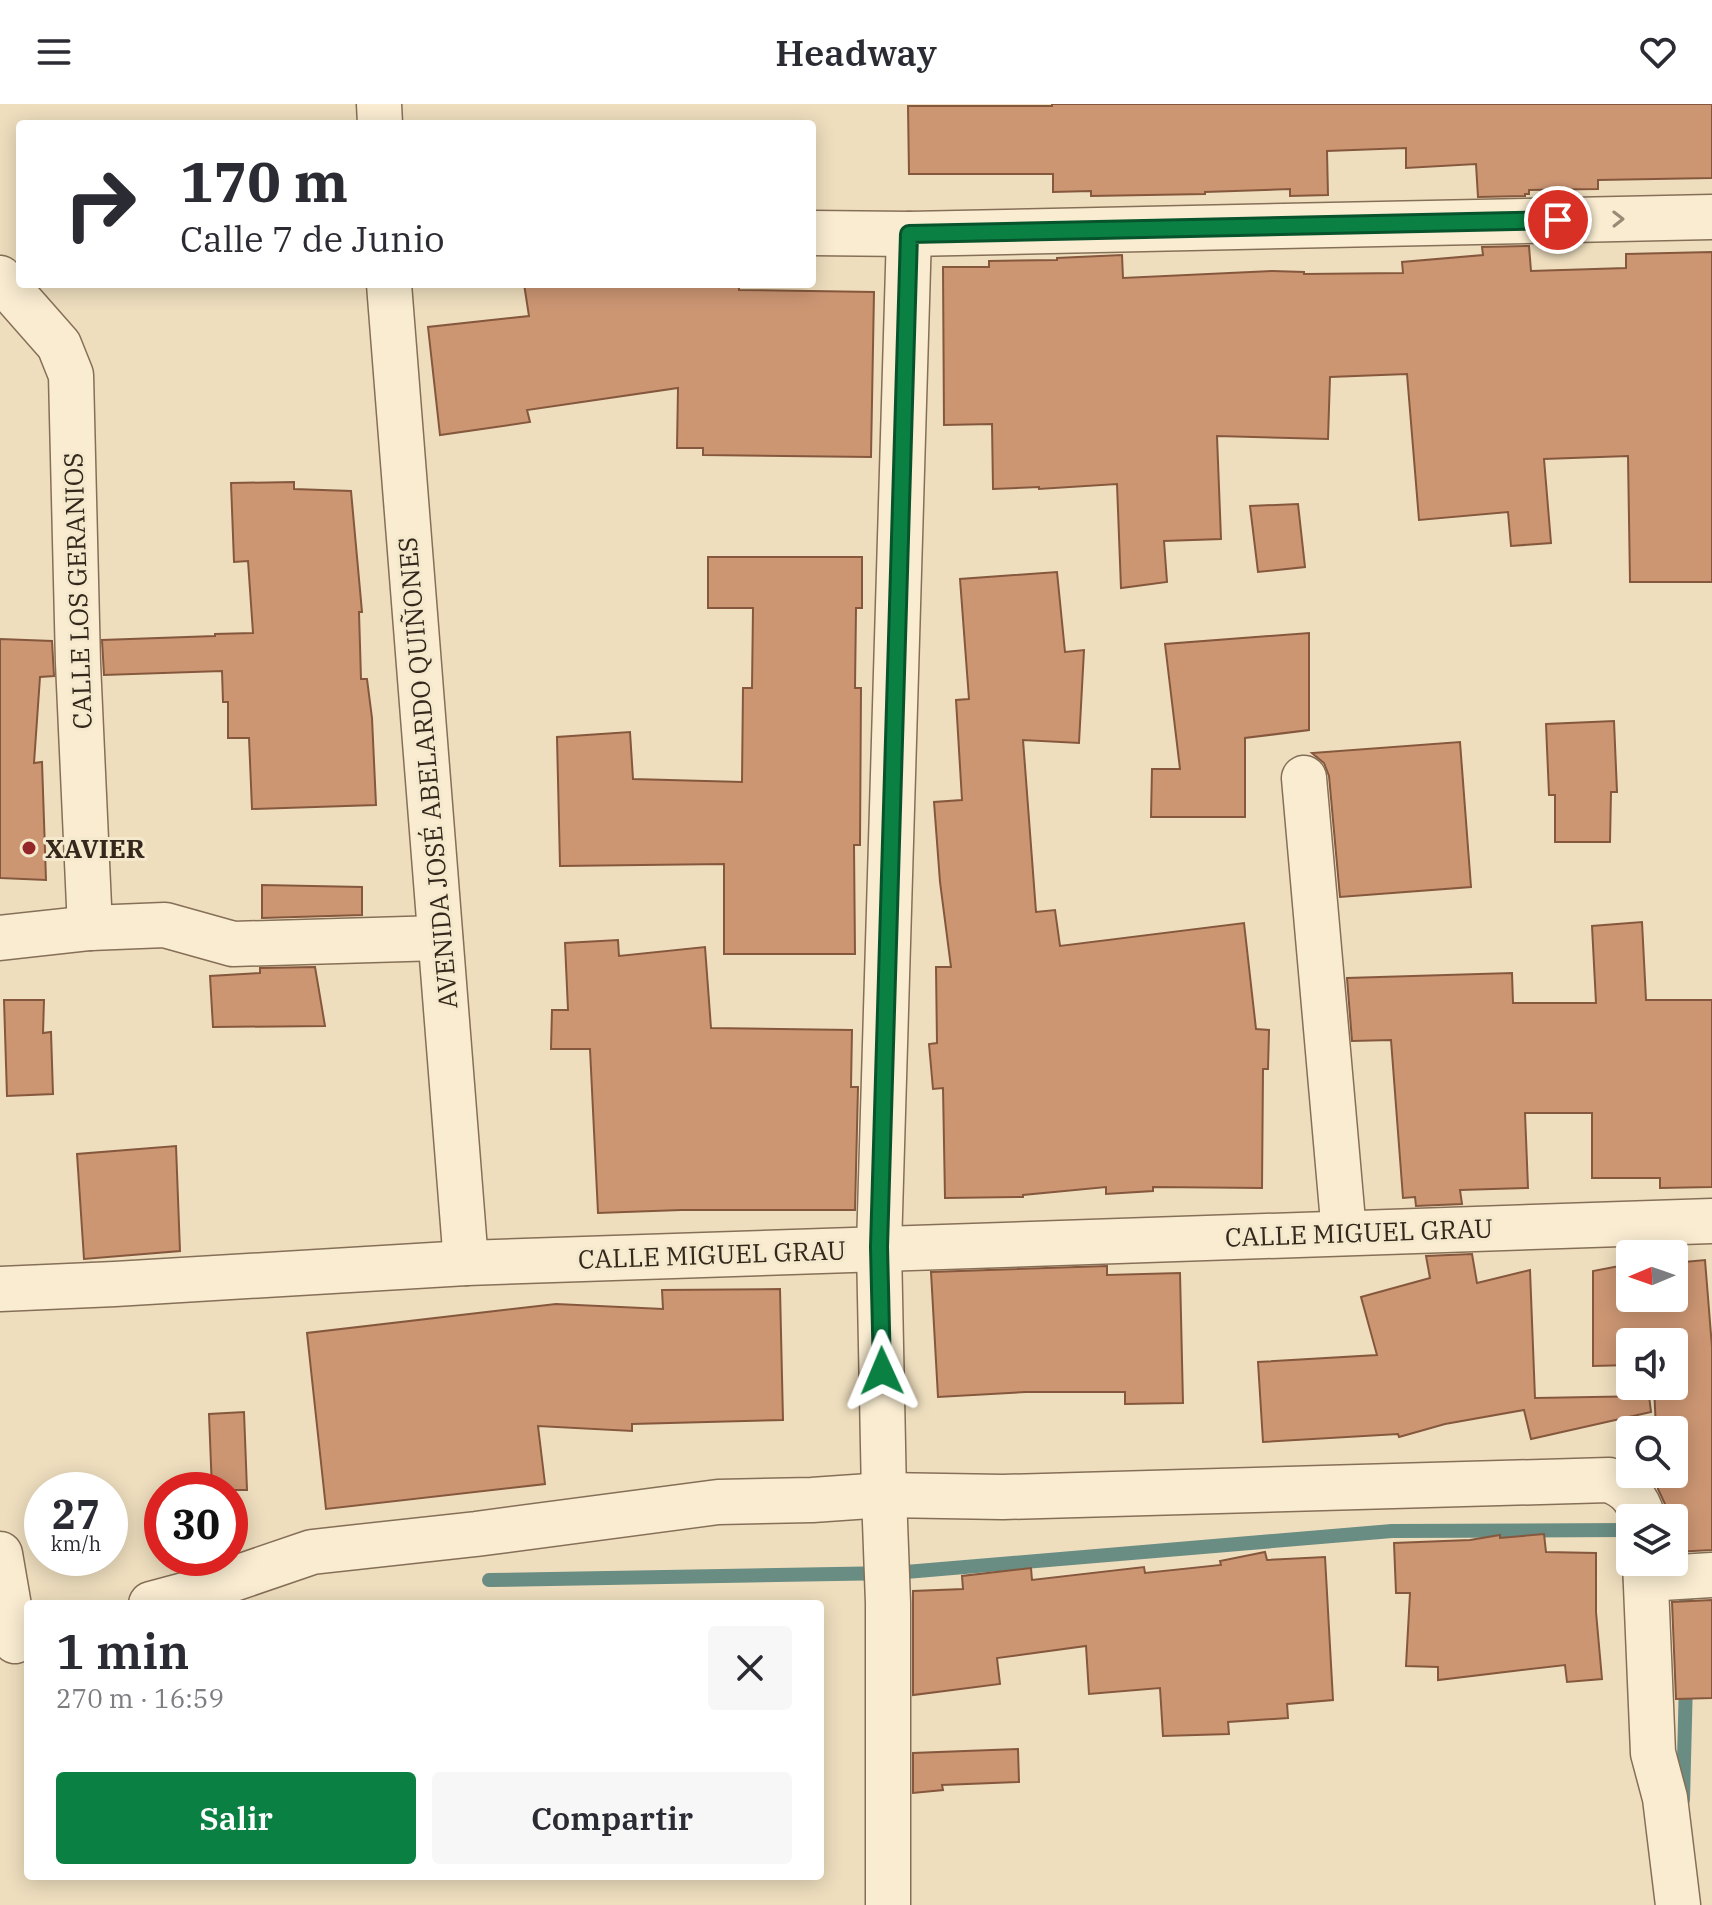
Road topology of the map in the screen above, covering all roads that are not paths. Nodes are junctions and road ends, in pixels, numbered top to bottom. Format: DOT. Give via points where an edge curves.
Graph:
graph roads {
  1 [pos="1712,217"];
  2 [pos="816,233"];
  3 [pos="909,234"];
  4 [pos="0,278"];
  5 [pos="389,288"];
  6 [pos="1304,778"];
  7 [pos="90,928"];
  8 [pos="0,938"];
  9 [pos="440,938"];
  10 [pos="1712,1221"];
  11 [pos="1344,1233"];
  12 [pos="879,1247"];
  13 [pos="466,1263"];
  14 [pos="0,1289"];
  15 [pos="1638,1504"];
  16 [pos="884,1510"];
  17 [pos="0,1554"];
  18 [pos="1688,1573"];
  19 [pos="1712,1575"];
  20 [pos="1645,1576"];
  21 [pos="166,1600"];
  22 [pos="14,1641"];
  23 [pos="888,1905"];
  24 [pos="1678,1905"];
  3 -- 1 [label="street, one-way"];
  2 -- 3 [label="street"];
  3 -- 12 [label="street"];
  4 -- 7 [label="street, CALLE LOS GERANIOS" via="59,345 71,375"];
  5 -- 9 [label="street, AVENIDA JOSÉ ABELARDO QUIÑONES"];
  6 -- 11 [label="street"];
  7 -- 8 [label="street"];
  7 -- 9 [label="street" via="165,925 233,944"];
  9 -- 13 [label="street, AVENIDA JOSÉ ABELARDO QUIÑONES"];
  10 -- 11 [label="street, CALLE MIGUEL GRAU"];
  11 -- 12 [label="street, CALLE MIGUEL GRAU"];
  12 -- 13 [label="street, CALLE MIGUEL GRAU"];
  12 -- 16 [label="street"];
  13 -- 14 [label="street, CALLE MIGUEL GRAU"];
  15 -- 16 [label="street" via="1609,1480 1003,1497"];
  16 -- 21 [label="street" via="812,1500 718,1502 312,1552"];
  16 -- 23 [label="street"];
  17 -- 22 [label="street"];
  18 -- 19 [label="street"];
  20 -- 24 [label="street" via="1653,1753 1665,1798"];
}
